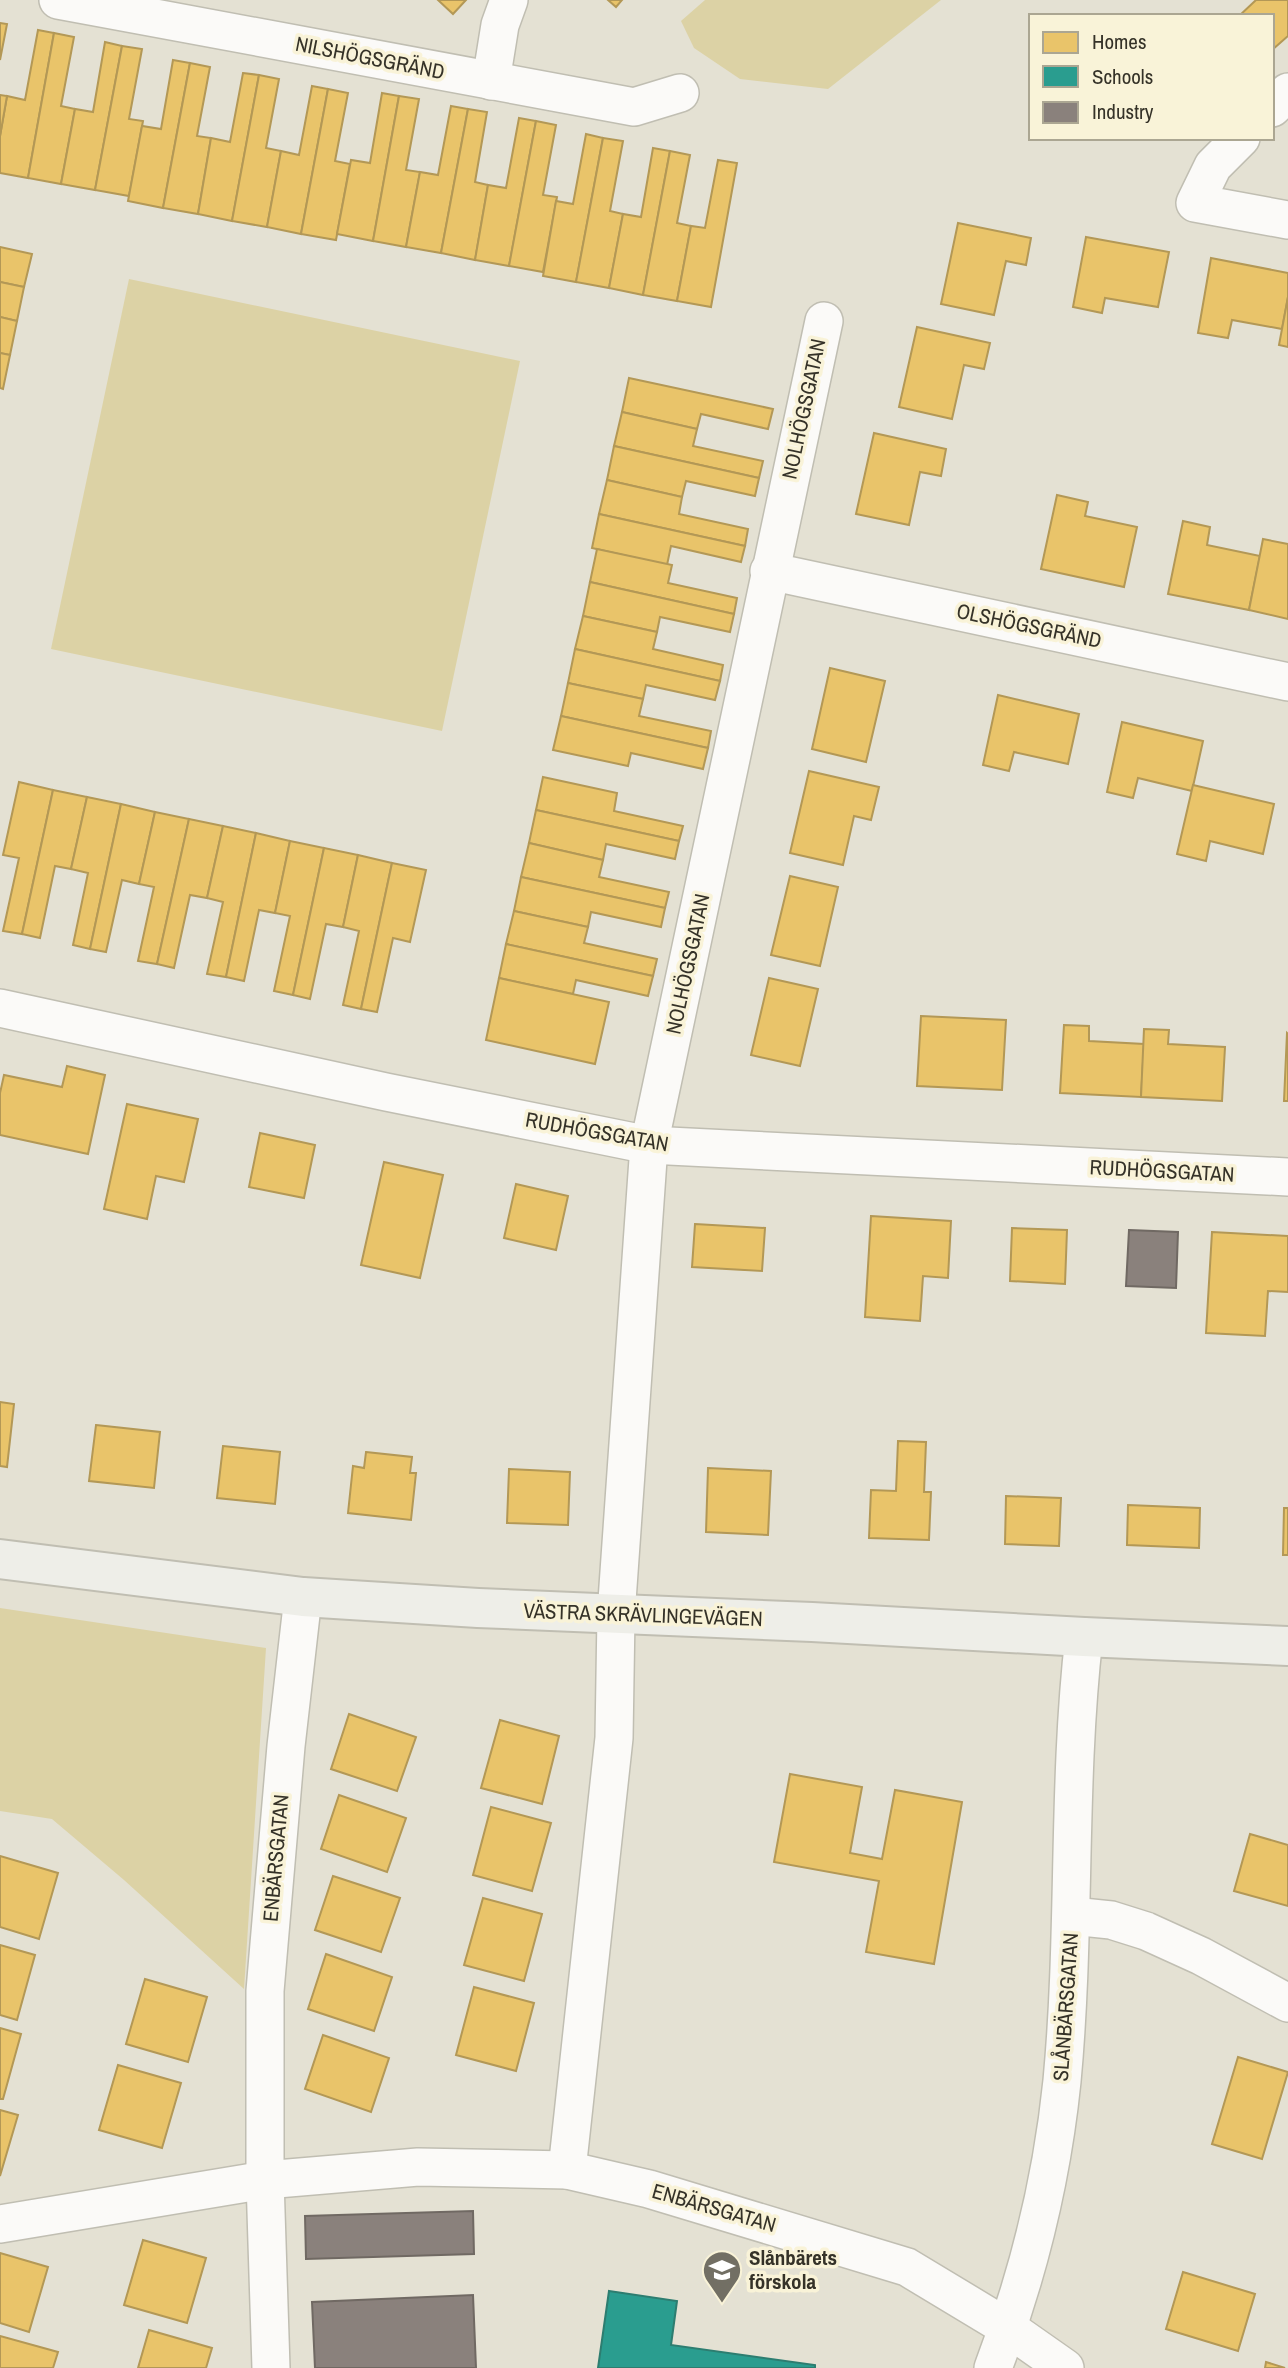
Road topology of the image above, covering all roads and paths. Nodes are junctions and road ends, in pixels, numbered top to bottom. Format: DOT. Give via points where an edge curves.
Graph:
graph roads {
  1 [pos="58,0"];
  2 [pos="509,0"];
  3 [pos="119,5"];
  4 [pos="491,81"];
  5 [pos="1288,92"];
  6 [pos="680,93"];
  7 [pos="1274,106"];
  8 [pos="1239,140"];
  9 [pos="1288,220"];
  10 [pos="824,321"];
  11 [pos="769,571"];
  12 [pos="1288,682"];
  13 [pos="0,1008"];
  14 [pos="649,1145"];
  15 [pos="1288,1177"];
  16 [pos="0,1559"];
  17 [pos="303,1597"];
  18 [pos="616,1615"];
  19 [pos="1084,1637"];
  20 [pos="1288,1646"];
  21 [pos="1072,1916"];
  22 [pos="1288,2003"];
  23 [pos="567,2170"];
  24 [pos="265,2180"];
  25 [pos="0,2224"];
  26 [pos="1008,2328"];
  27 [pos="271,2368"];
  28 [pos="993,2368"];
  29 [pos="1065,2368"];
  1 -- 3 [label="street, NILSHÖGSGRÄND"];
  2 -- 4 [label="street"];
  3 -- 4 [label="street, NILSHÖGSGRÄND"];
  4 -- 6 [label="street, NILSHÖGSGRÄND" via="634,107"];
  5 -- 7 [label="street"];
  8 -- 9 [label="street" via="1213,166 1195,203"];
  10 -- 11 [label="street, NOLHÖGSGATAN"];
  11 -- 12 [label="street, OLSHÖGSGRÄND"];
  11 -- 14 [label="street, NOLHÖGSGATAN"];
  13 -- 14 [label="street, RUDHÖGSGATAN"];
  14 -- 15 [label="street, RUDHÖGSGATAN"];
  14 -- 18 [label="street, NOLHÖGSGATAN"];
  16 -- 17 [label="street, VÄSTRA SKRÄVLINGEVÄGEN"];
  17 -- 18 [label="street, VÄSTRA SKRÄVLINGEVÄGEN"];
  17 -- 24 [label="street, ENBÄRSGATAN" via="265,1991"];
  18 -- 19 [label="street, VÄSTRA SKRÄVLINGEVÄGEN"];
  18 -- 23 [label="street, NOLHÖGSGATAN" via="614,1738"];
  19 -- 20 [label="street, VÄSTRA SKRÄVLINGEVÄGEN"];
  19 -- 21 [label="street, SLÅNBÄRSGATAN" via="1078,1690"];
  21 -- 22 [label="street" via="1111,1920 1146,1931"];
  21 -- 26 [label="street, SLÅNBÄRSGATAN" via="1062,2082 1029,2262"];
  23 -- 24 [label="street, ENBÄRSGATAN" via="418,2167"];
  23 -- 26 [label="street, ENBÄRSGATAN" via="649,2189 907,2267"];
  24 -- 25 [label="street, ENBÄRSGATAN"];
  24 -- 27 [label="street, ENBÄRSGATAN"];
  26 -- 28 [label="street, SLÅNBÄRSGATAN"];
  26 -- 29 [label="street, ENBÄRSGATAN"];
}
